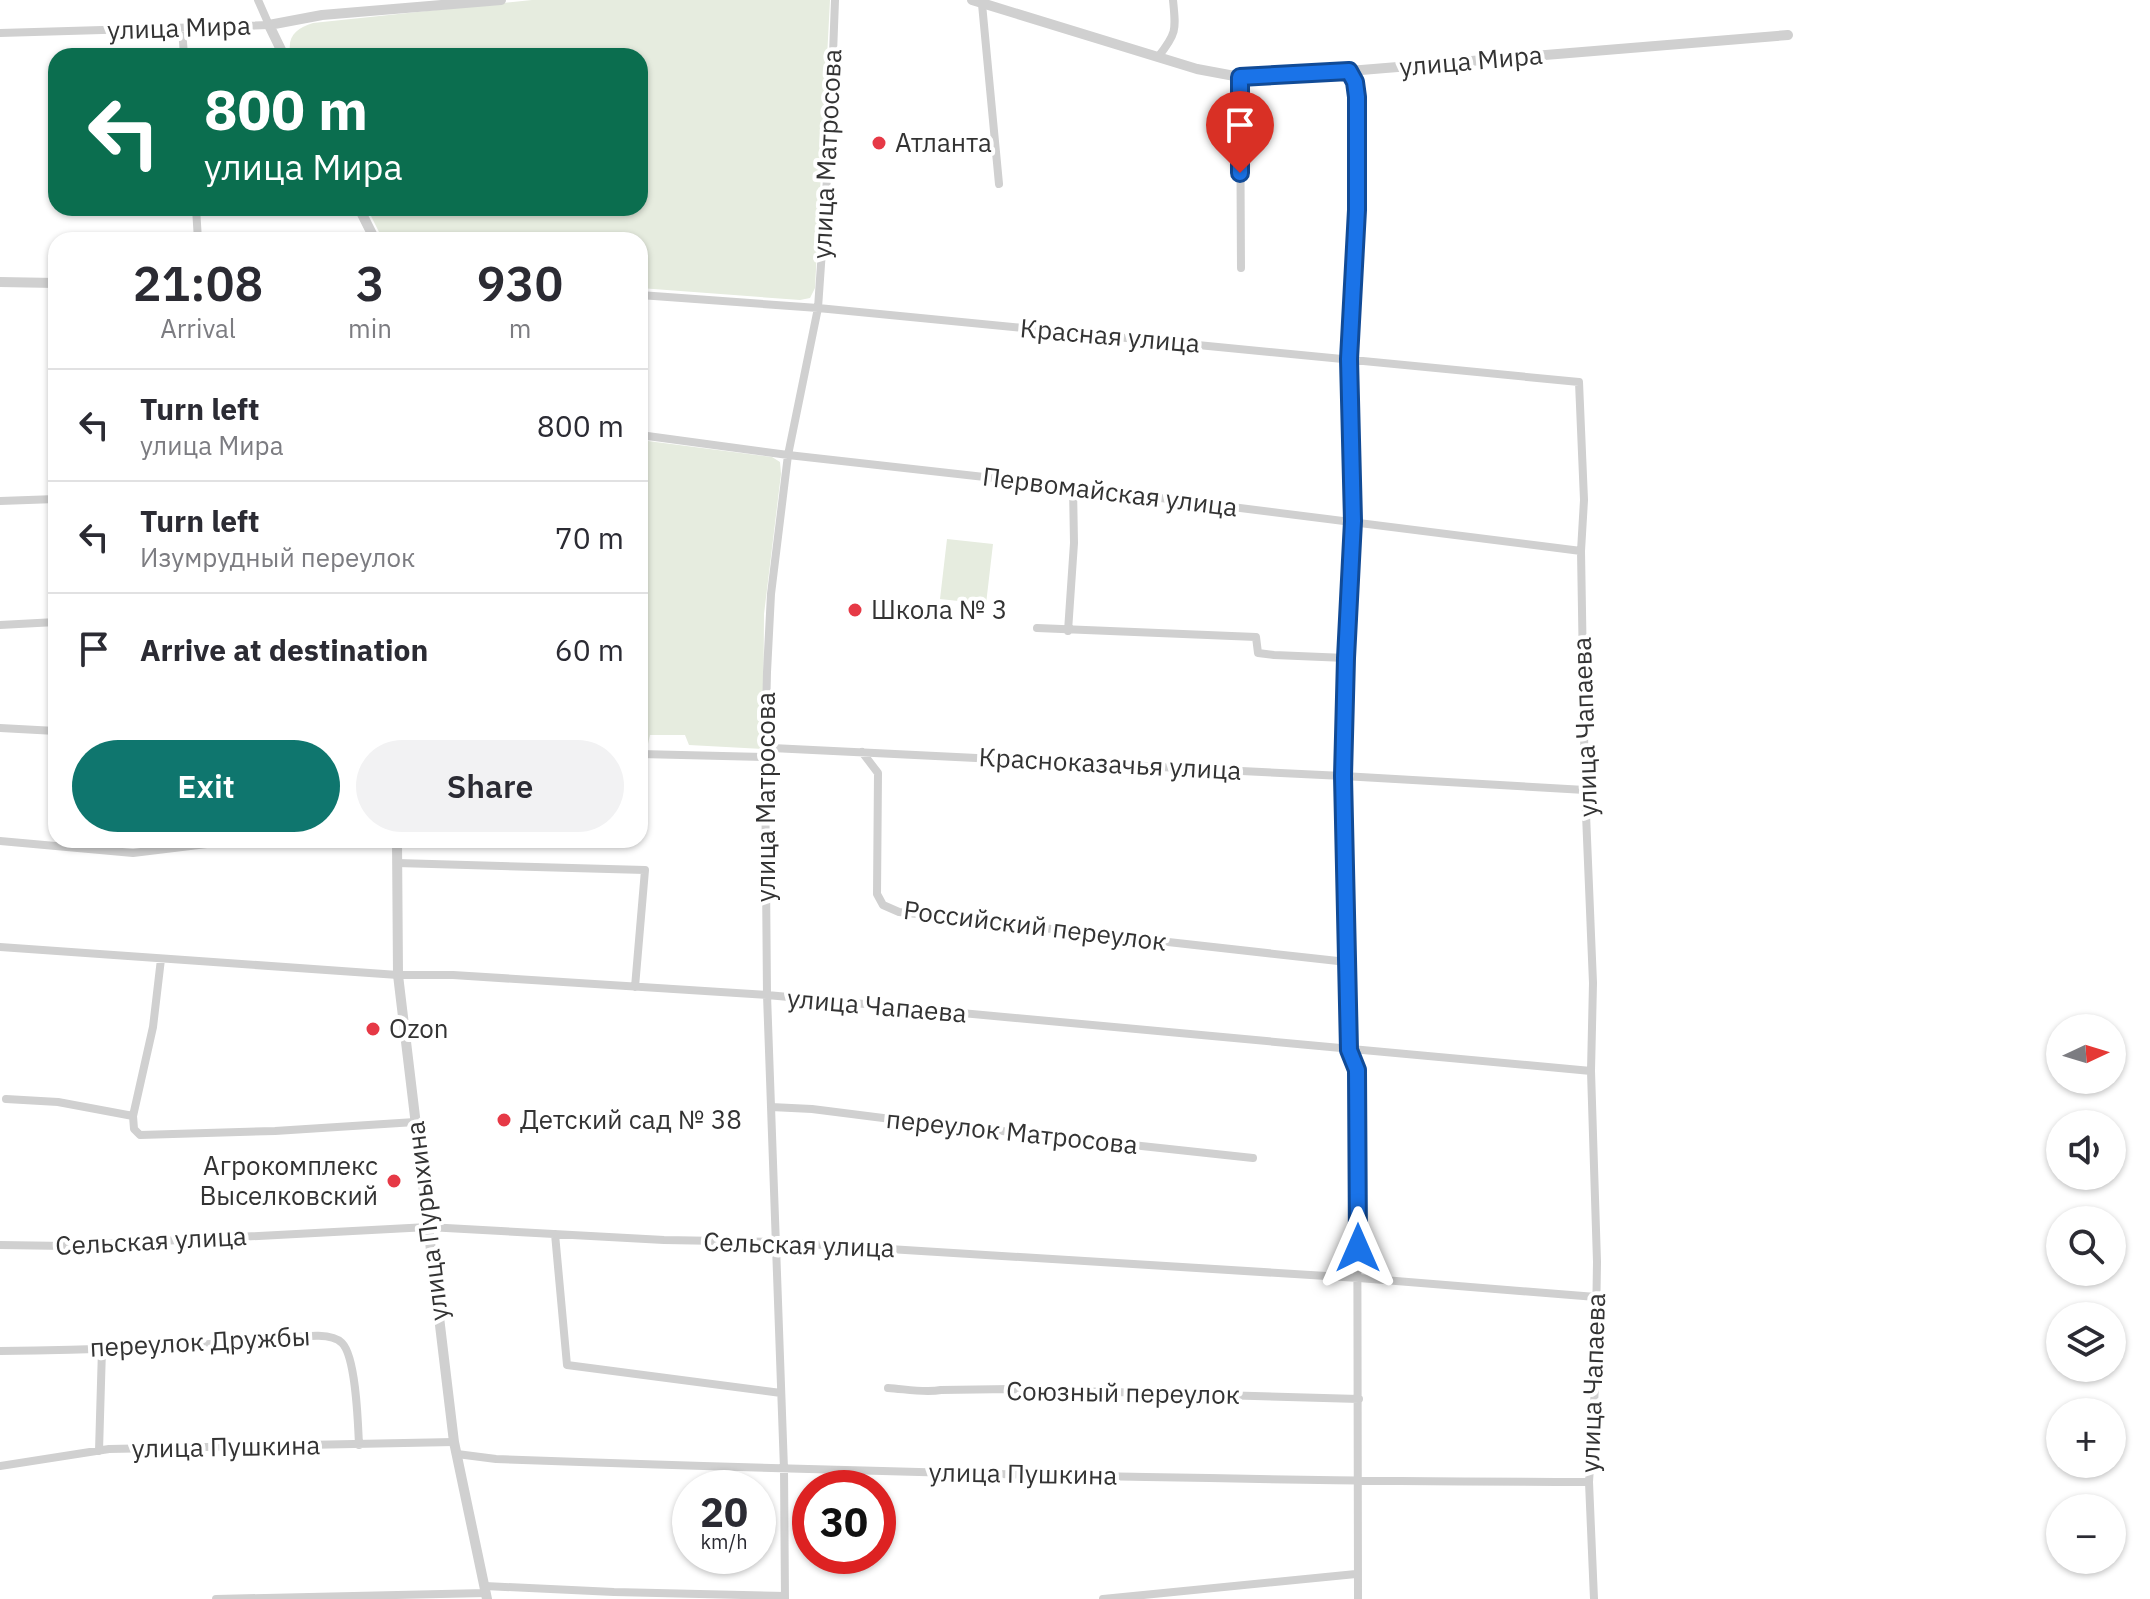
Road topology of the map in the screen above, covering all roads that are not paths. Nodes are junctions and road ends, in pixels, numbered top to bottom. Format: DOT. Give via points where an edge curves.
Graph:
graph roads {
  1 [pos="258,0"];
  2 [pos="501,0"];
  3 [pos="835,0"];
  4 [pos="1173,0"];
  5 [pos="490,1"];
  6 [pos="977,2"];
  7 [pos="269,25"];
  8 [pos="182,28"];
  9 [pos="0,33"];
  10 [pos="1788,35"];
  11 [pos="183,48"];
  12 [pos="280,48"];
  13 [pos="1158,57"];
  14 [pos="1349,71"];
  15 [pos="1240,77"];
  16 [pos="999,184"];
  17 [pos="1241,268"];
  18 [pos="0,282"];
  19 [pos="48,283"];
  20 [pos="648,296"];
  21 [pos="818,308"];
  22 [pos="1349,359"];
  23 [pos="1579,382"];
  24 [pos="648,436"];
  25 [pos="788,455"];
  26 [pos="1073,487"];
  27 [pos="48,499"];
  28 [pos="0,501"];
  29 [pos="1353,521"];
  30 [pos="1581,551"];
  31 [pos="48,622"];
  32 [pos="0,625"];
  33 [pos="1037,628"];
  34 [pos="1068,631"];
  35 [pos="1346,658"];
  36 [pos="0,728"];
  37 [pos="48,731"];
  38 [pos="862,752"];
  39 [pos="648,754"];
  40 [pos="765,757"];
  41 [pos="1343,776"];
  42 [pos="1585,790"];
  43 [pos="0,841"];
  44 [pos="48,845"];
  45 [pos="78,848"];
  46 [pos="174,848"];
  47 [pos="397,848"];
  48 [pos="397,863"];
  49 [pos="0,947"];
  50 [pos="161,959"];
  51 [pos="1347,962"];
  52 [pos="398,975"];
  53 [pos="635,987"];
  54 [pos="767,995"];
  55 [pos="1349,1050"];
  56 [pos="1591,1071"];
  57 [pos="6,1099"];
  58 [pos="771,1107"];
  59 [pos="133,1116"];
  60 [pos="415,1122"];
  61 [pos="1253,1158"];
  62 [pos="428,1227"];
  63 [pos="555,1234"];
  64 [pos="776,1242"];
  65 [pos="0,1245"];
  66 [pos="1359,1278"];
  67 [pos="1596,1297"];
  68 [pos="102,1349"];
  69 [pos="0,1351"];
  70 [pos="888,1388"];
  71 [pos="781,1393"];
  72 [pos="1359,1399"];
  73 [pos="454,1442"];
  74 [pos="359,1445"];
  75 [pos="99,1451"];
  76 [pos="457,1454"];
  77 [pos="0,1466"];
  78 [pos="784,1469"];
  79 [pos="1358,1481"];
  80 [pos="1589,1482"];
  81 [pos="1356,1574"];
  82 [pos="486,1593"];
  83 [pos="785,1597"];
  84 [pos="216,1599"];
  85 [pos="1103,1599"];
  86 [pos="1358,1599"];
  87 [pos="1594,1599"];
  1 -- 7 [label="street"];
  2 -- 5 [label="street, улица Мира"];
  3 -- 21 [label="street, улица Матросова"];
  4 -- 13 [label="street" via="1173,37"];
  5 -- 7 [label="street, улица Мира" via="322,15"];
  6 -- 13 [label="street, улица Мира"];
  6 -- 16 [label="street"];
  7 -- 8 [label="street, улица Мира"];
  7 -- 12 [label="street"];
  8 -- 9 [label="street, улица Мира"];
  8 -- 11 [label="street"];
  10 -- 14 [label="street, улица Мира"];
  13 -- 15 [label="street, улица Мира"];
  14 -- 15 [label="street, улица Мира"];
  14 -- 22 [label="street" via="1357,97"];
  15 -- 17 [label="street"];
  18 -- 19 [label="street"];
  20 -- 21 [label="street, Красная улица"];
  21 -- 22 [label="street, Красная улица"];
  21 -- 25 [label="street, улица Матросова"];
  22 -- 23 [label="street, Красная улица"];
  22 -- 29 [label="street"];
  23 -- 30 [label="street, улица Чапаева"];
  24 -- 25 [label="street, Первомайская улица"];
  25 -- 26 [label="street, Первомайская улица"];
  25 -- 40 [label="street, улица Матросова" via="771,594"];
  26 -- 29 [label="street, Первомайская улица"];
  26 -- 34 [label="street"];
  27 -- 28 [label="street"];
  29 -- 30 [label="street, Первомайская улица"];
  29 -- 35 [label="street"];
  30 -- 42 [label="street, улица Чапаева"];
  31 -- 32 [label="street"];
  33 -- 34 [label="street"];
  34 -- 35 [label="street" via="1256,637 1258,653"];
  35 -- 41 [label="street"];
  36 -- 37 [label="street"];
  38 -- 40 [label="street, Красноказачья улица" via="772,748"];
  38 -- 41 [label="street, Красноказачья улица"];
  38 -- 51 [label="street, Российский переулок" via="878,773 877,894 883,905 899,912"];
  39 -- 40 [label="street, Красноказачья улица"];
  40 -- 54 [label="street, улица Матросова"];
  41 -- 42 [label="street, Красноказачья улица"];
  41 -- 51 [label="street"];
  42 -- 56 [label="street, улица Чапаева"];
  43 -- 44 [label="street"];
  45 -- 46 [label="street" via="133,853"];
  47 -- 48 [label="street, улица Пурыхина"];
  48 -- 52 [label="street, улица Пурыхина"];
  48 -- 53 [label="street" via="645,870"];
  49 -- 50 [label="street, улица Чапаева"];
  50 -- 52 [label="street, улица Чапаева"];
  50 -- 59 [label="street" via="153,1027"];
  51 -- 55 [label="street"];
  52 -- 53 [label="street, улица Чапаева"];
  52 -- 60 [label="street, улица Пурыхина"];
  53 -- 54 [label="street, улица Чапаева"];
  54 -- 55 [label="street, улица Чапаева"];
  54 -- 58 [label="street, улица Матросова"];
  55 -- 56 [label="street, улица Чапаева"];
  55 -- 66 [label="street" via="1357,1070"];
  56 -- 67 [label="street, улица Чапаева"];
  57 -- 59 [label="street"];
  58 -- 61 [label="street, переулок Матросова"];
  58 -- 64 [label="street, улица Матросова"];
  59 -- 60 [label="street" via="140,1135"];
  60 -- 62 [label="street, улица Пурыхина"];
  62 -- 63 [label="street, Сельская улица"];
  62 -- 65 [label="street, Сельская улица"];
  62 -- 73 [label="street, улица Пурыхина"];
  63 -- 64 [label="street, Сельская улица"];
  63 -- 71 [label="street" via="567,1365"];
  64 -- 66 [label="street, Сельская улица"];
  64 -- 71 [label="street, улица Матросова"];
  66 -- 67 [label="street, Сельская улица"];
  66 -- 72 [label="street"];
  67 -- 80 [label="street, улица Чапаева"];
  68 -- 69 [label="street, переулок Дружбы"];
  68 -- 74 [label="street, переулок Дружбы" via="337,1338 349,1360"];
  68 -- 75 [label="street"];
  70 -- 72 [label="street, Союзный переулок"];
  71 -- 78 [label="street, улица Матросова"];
  72 -- 79 [label="street"];
  73 -- 74 [label="street, улица Пушкина"];
  73 -- 76 [label="street, улица Пурыхина"];
  74 -- 75 [label="street, улица Пушкина"];
  75 -- 77 [label="street, улица Пушкина"];
  76 -- 78 [label="street, улица Пушкина"];
  76 -- 82 [label="street, улица Пурыхина"];
  78 -- 79 [label="street, улица Пушкина"];
  78 -- 83 [label="street, улица Матросова"];
  79 -- 80 [label="street, улица Пушкина"];
  79 -- 81 [label="street"];
  80 -- 87 [label="street, улица Чапаева"];
  81 -- 85 [label="street"];
  81 -- 86 [label="street"];
  82 -- 83 [label="street"];
  82 -- 84 [label="street"];
}
